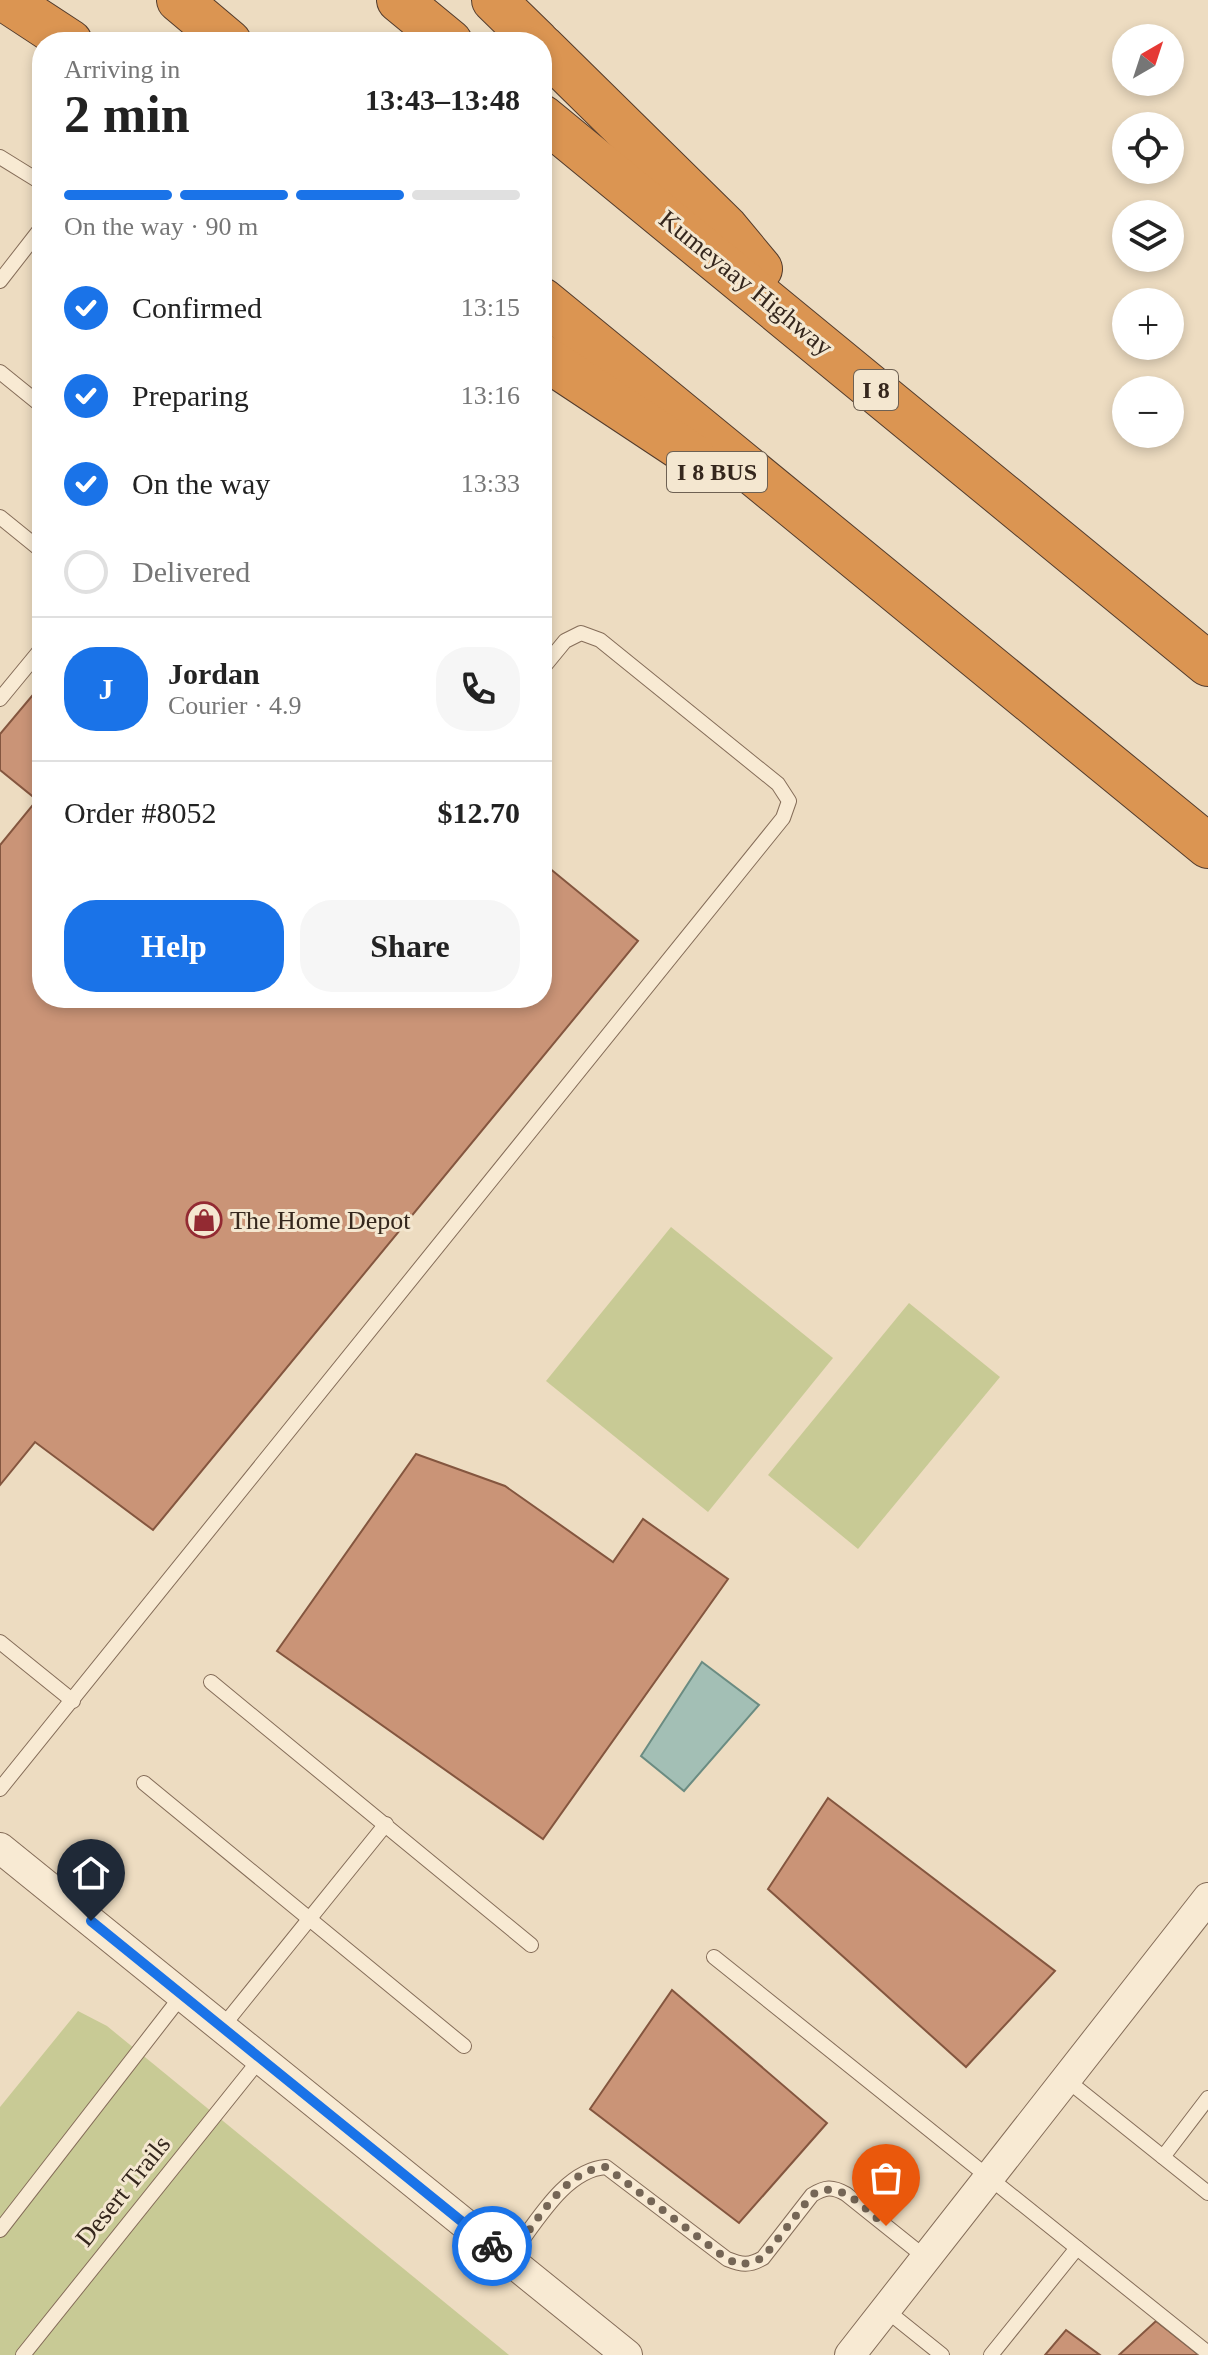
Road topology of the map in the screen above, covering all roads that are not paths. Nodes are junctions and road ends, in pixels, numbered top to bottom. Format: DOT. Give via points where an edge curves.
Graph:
graph roads {
  1 [pos="6,0"];
  2 [pos="179,0"];
  3 [pos="399,0"];
  4 [pos="494,0"];
  5 [pos="55,32"];
  6 [pos="217,32"];
  7 [pos="438,32"];
  8 [pos="527,32"];
  9 [pos="552,57"];
  10 [pos="552,125"];
  11 [pos="0,157"];
  12 [pos="32,177"];
  13 [pos="32,240"];
  14 [pos="0,281"];
  15 [pos="552,308"];
  16 [pos="822,345"];
  17 [pos="552,363"];
  18 [pos="0,372"];
  19 [pos="32,398"];
  20 [pos="0,517"];
  21 [pos="32,543"];
  22 [pos="891,588"];
  23 [pos="552,657"];
  24 [pos="32,660"];
  25 [pos="1208,664"];
  26 [pos="0,699"];
  27 [pos="1208,846"];
  28 [pos="0,1642"];
  29 [pos="211,1682"];
  30 [pos="73,1701"];
  31 [pos="144,1783"];
  32 [pos="0,1789"];
  33 [pos="386,1824"];
  34 [pos="0,1848"];
  35 [pos="1208,1898"];
  36 [pos="311,1919"];
  37 [pos="531,1945"];
  38 [pos="714,1957"];
  39 [pos="183,1994"];
  40 [pos="223,2026"];
  41 [pos="464,2046"];
  42 [pos="261,2058"];
  43 [pos="1068,2081"];
  44 [pos="1208,2098"];
  45 [pos="1163,2157"];
  46 [pos="990,2177"];
  47 [pos="1208,2193"];
  48 [pos="0,2230"];
  49 [pos="1077,2248"];
  50 [pos="926,2258"];
  51 [pos="508,2259"];
  52 [pos="886,2310"];
  53 [pos="1208,2353"];
  54 [pos="23,2355"];
  55 [pos="627,2355"];
  56 [pos="850,2355"];
  57 [pos="942,2355"];
  58 [pos="991,2355"];
  1 -- 5 [label="highway"];
  2 -- 6 [label="highway"];
  3 -- 7 [label="highway"];
  4 -- 8 [label="highway"];
  9 -- 16 [label="highway" via="726,228"];
  10 -- 16 [label="highway, Kumeyaay Highway / I 8"];
  11 -- 12 [label="lane"];
  13 -- 14 [label="lane"];
  15 -- 22 [label="highway"];
  16 -- 25 [label="highway, Kumeyaay Highway / I 8"];
  17 -- 22 [label="highway, I 8 BUS"];
  18 -- 19 [label="lane"];
  20 -- 21 [label="lane"];
  22 -- 27 [label="highway"];
  23 -- 30 [label="lane" via="581,633 600,640 778,784 789,801 783,818"];
  24 -- 26 [label="lane"];
  28 -- 30 [label="lane"];
  29 -- 33 [label="lane"];
  30 -- 32 [label="lane"];
  31 -- 36 [label="lane"];
  33 -- 36 [label="lane"];
  33 -- 37 [label="lane"];
  34 -- 39 [label="street"];
  35 -- 43 [label="street"];
  36 -- 40 [label="lane"];
  36 -- 41 [label="lane"];
  38 -- 46 [label="lane"];
  39 -- 40 [label="street"];
  39 -- 48 [label="lane"];
  40 -- 42 [label="street"];
  42 -- 51 [label="street"];
  42 -- 54 [label="lane, Desert Trails"];
  43 -- 45 [label="lane"];
  43 -- 46 [label="street"];
  44 -- 45 [label="lane"];
  45 -- 47 [label="lane"];
  46 -- 49 [label="lane"];
  46 -- 50 [label="street"];
  49 -- 53 [label="lane"];
  49 -- 58 [label="lane"];
  50 -- 51 [label="lane" via="846,2194 823,2188 763,2258 741,2265 606,2167 590,2168 573,2178"];
  50 -- 52 [label="street"];
  51 -- 55 [label="street"];
  52 -- 56 [label="street"];
  52 -- 57 [label="lane"];
}
